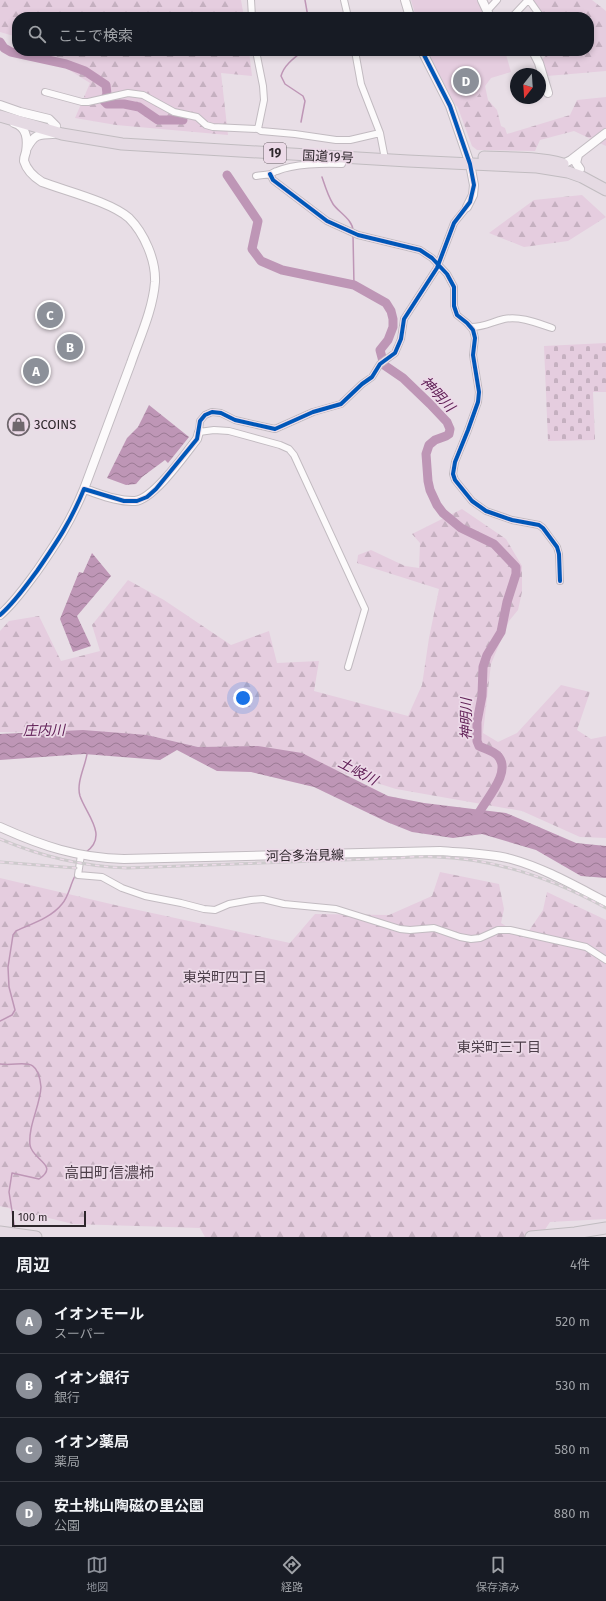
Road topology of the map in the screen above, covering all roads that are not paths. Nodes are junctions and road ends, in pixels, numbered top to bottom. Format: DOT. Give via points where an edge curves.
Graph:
graph roads {
  1 [pos="251,0"];
  2 [pos="344,0"];
  3 [pos="405,0"];
  4 [pos="482,0"];
  5 [pos="496,0"];
  6 [pos="528,0"];
  7 [pos="252,12"];
  8 [pos="347,12"];
  9 [pos="409,12"];
  10 [pos="487,12"];
  11 [pos="489,12"];
  12 [pos="517,12"];
  13 [pos="537,12"];
  14 [pos="257,56"];
  15 [pos="356,56"];
  16 [pos="425,56"];
  17 [pos="536,56"];
  18 [pos="45,92"];
  19 [pos="548,93"];
  20 [pos="0,105"];
  21 [pos="0,109"];
  22 [pos="0,117"];
  23 [pos="258,129"];
  24 [pos="59,130"];
  25 [pos="380,133"];
  26 [pos="606,133"];
  27 [pos="26,151"];
  28 [pos="578,155"];
  29 [pos="384,156"];
  30 [pos="343,157"];
  31 [pos="524,157"];
  32 [pos="468,160"];
  33 [pos="558,166"];
  34 [pos="580,169"];
  35 [pos="270,174"];
  36 [pos="256,176"];
  37 [pos="606,183"];
  38 [pos="606,190"];
  39 [pos="467,207"];
  40 [pos="438,264"];
  41 [pos="471,327"];
  42 [pos="552,328"];
  43 [pos="199,432"];
  44 [pos="84,489"];
  45 [pos="560,582"];
  46 [pos="0,615"];
  47 [pos="348,667"];
  48 [pos="0,827"];
  49 [pos="81,855"];
  50 [pos="606,902"];
  51 [pos="606,960"];
  52 [pos="606,1228"];
  53 [pos="0,1232"];
  54 [pos="36,1237"];
  55 [pos="531,1237"];
  1 -- 7 [label="street"];
  2 -- 8 [label="street"];
  3 -- 9 [label="street"];
  4 -- 10 [label="street"];
  5 -- 11 [label="street"];
  6 -- 12 [label="street"];
  6 -- 13 [label="street"];
  14 -- 23 [label="street" via="264,100"];
  15 -- 25 [label="street" via="361,84"];
  16 -- 32 [label="street" via="450,106"];
  17 -- 19 [label="street"];
  18 -- 23 [label="street" via="88,102 128,93 142,95 174,112 197,117 206,125"];
  20 -- 24 [label="street" via="49,119"];
  21 -- 24 [label="highway, 国道19号 / 19"];
  22 -- 24 [label="highway, 国道19号 / 19"];
  22 -- 27 [label="street" via="20,125 24,130 27,135"];
  23 -- 25 [label="street" via="336,140 350,140"];
  24 -- 27 [label="street" via="32,139"];
  24 -- 29 [label="highway, 国道19号 / 19" via="187,144 330,149"];
  24 -- 30 [label="highway, 国道19号 / 19" via="122,144"];
  25 -- 29 [label="street"];
  26 -- 28 [label="street"];
  27 -- 44 [label="street" via="24,159 27,168 42,182 115,208 129,218 140,233 154,267 152,302"];
  28 -- 31 [label="street" via="561,158"];
  28 -- 33 [label="street"];
  28 -- 34 [label="street" via="576,163"];
  29 -- 30 [label="highway, 国道19号 / 19"];
  29 -- 32 [label="highway, 国道19号 / 19"];
  30 -- 35 [label="street" via="342,164 325,163 286,168"];
  31 -- 32 [label="highway, 国道19号 / 19"];
  31 -- 33 [label="highway, 国道19号 / 19" via="543,159"];
  32 -- 33 [label="highway, 国道19号 / 19"];
  32 -- 39 [label="street" via="474,185 473,195"];
  33 -- 34 [label="highway, 国道19号 / 19"];
  33 -- 38 [label="highway, 国道19号 / 19"];
  34 -- 37 [label="highway, 国道19号 / 19"];
  35 -- 36 [label="street"];
  35 -- 40 [label="street" via="273,180 335,226 358,235 420,250"];
  39 -- 40 [label="street" via="454,223"];
  40 -- 41 [label="street" via="454,287 454,306 457,315"];
  40 -- 43 [label="street" via="404,319 401,339 395,353 380,364 372,377 342,404 313,412 275,429 212,412 205,415 200,422"];
  41 -- 42 [label="street" via="516,318"];
  41 -- 45 [label="street" via="478,402 455,462 455,480 472,501 486,511 544,528 560,554"];
  43 -- 44 [label="street" via="197,439 156,489 137,501 124,501"];
  43 -- 47 [label="street" via="229,431 280,445 294,455 365,609"];
  44 -- 46 [label="street" via="74,514 59,540 14,603"];
  48 -- 49 [label="street, 河合多治見線" via="35,843"];
  49 -- 50 [label="street, 河合多治見線" via="124,859 440,851 509,859 530,865"];
  49 -- 51 [label="street" via="78,876 102,877 145,896 204,909 215,910 229,904 264,899 284,904 330,908 400,929 434,928 471,939 498,930 510,930 586,947"];
  52 -- 55 [label="highway"];
  53 -- 54 [label="highway"];
}
